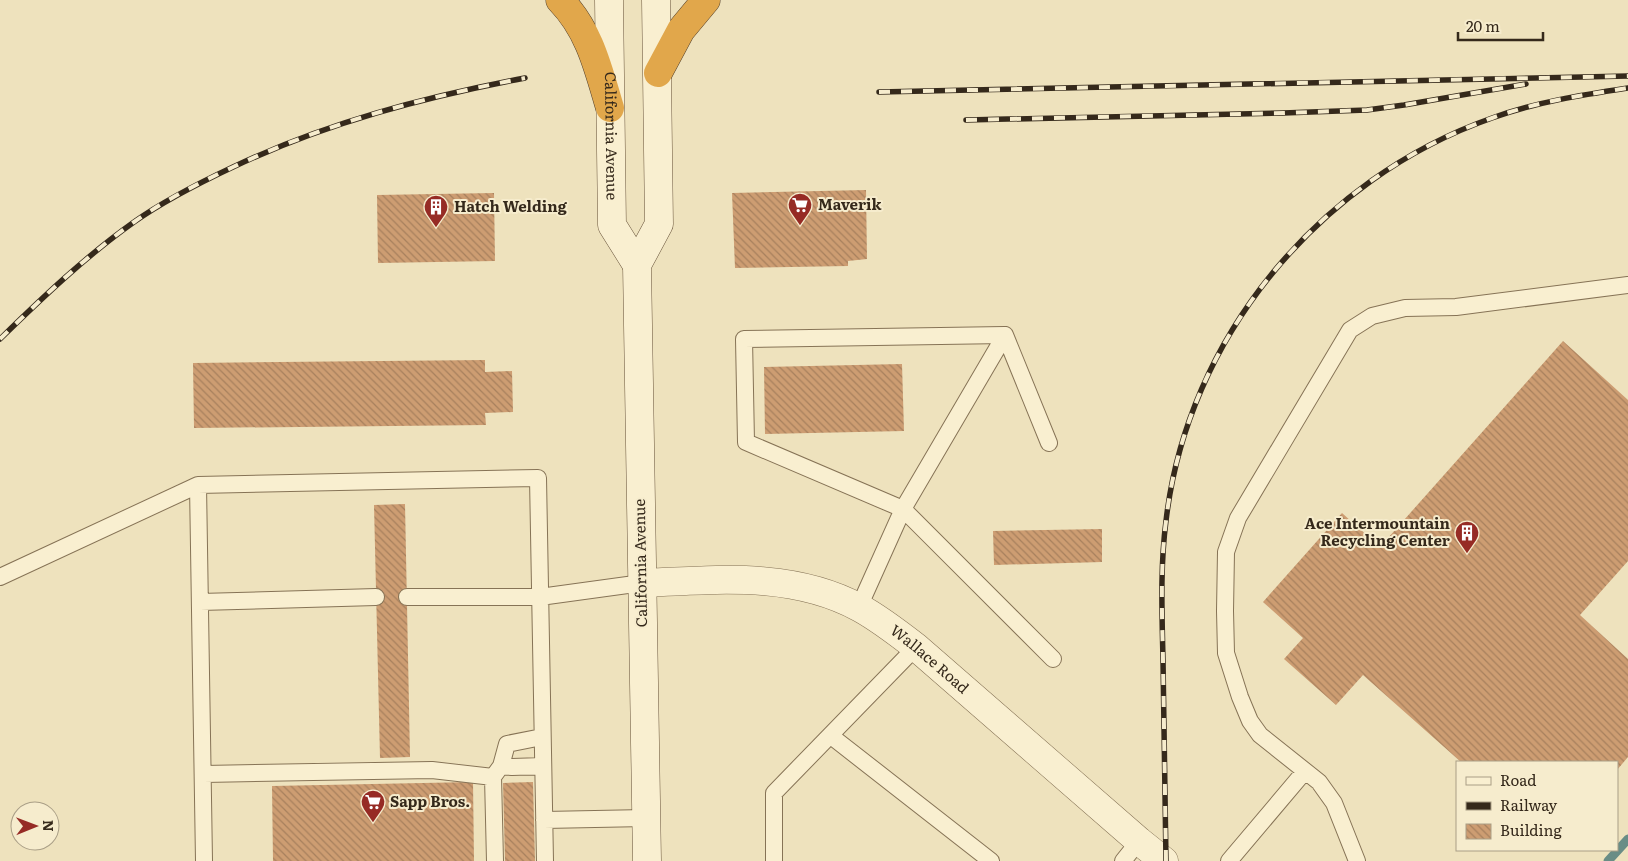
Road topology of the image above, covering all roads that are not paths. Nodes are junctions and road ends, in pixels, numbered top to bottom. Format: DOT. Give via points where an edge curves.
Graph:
graph roads {
  1 [pos="560,0"];
  2 [pos="609,0"];
  3 [pos="656,0"];
  4 [pos="706,0"];
  5 [pos="658,73"];
  6 [pos="610,108"];
  7 [pos="637,265"];
  8 [pos="1628,285"];
  9 [pos="1005,336"];
  10 [pos="1049,443"];
  11 [pos="198,485"];
  12 [pos="902,509"];
  13 [pos="0,577"];
  14 [pos="642,583"];
  15 [pos="376,597"];
  16 [pos="407,597"];
  17 [pos="540,597"];
  18 [pos="200,602"];
  19 [pos="859,607"];
  20 [pos="916,647"];
  21 [pos="1053,659"];
  22 [pos="831,736"];
  23 [pos="542,737"];
  24 [pos="543,766"];
  25 [pos="497,771"];
  26 [pos="1305,771"];
  27 [pos="204,774"];
  28 [pos="540,810"];
  29 [pos="646,818"];
  30 [pos="541,851"];
  31 [pos="1131,851"];
  32 [pos="498,854"];
  33 [pos="204,861"];
  34 [pos="647,861"];
  35 [pos="774,861"];
  36 [pos="991,861"];
  37 [pos="1164,861"];
  38 [pos="1229,861"];
  39 [pos="1357,861"];
  1 -- 6 [label="highway" via="585,34"];
  2 -- 6 [label="main road, California Avenue"];
  3 -- 5 [label="main road, California Avenue"];
  4 -- 5 [label="highway" via="681,30"];
  5 -- 7 [label="main road, California Avenue" via="659,224"];
  6 -- 7 [label="main road, California Avenue" via="612,225"];
  7 -- 14 [label="main road, California Avenue"];
  8 -- 26 [label="lane" via="1456,307 1405,308 1372,316 1350,330 1238,518 1226,552 1226,653 1240,697 1260,735"];
  9 -- 10 [label="lane"];
  9 -- 12 [label="lane"];
  9 -- 12 [label="lane" via="744,339 746,442"];
  11 -- 13 [label="lane"];
  11 -- 17 [label="lane" via="538,478"];
  11 -- 18 [label="lane"];
  12 -- 19 [label="lane"];
  12 -- 21 [label="lane"];
  14 -- 17 [label="lane"];
  14 -- 19 [label="main road, Wallace Road" via="768,580 830,594"];
  14 -- 29 [label="main road, California Avenue"];
  15 -- 18 [label="lane"];
  16 -- 17 [label="lane"];
  17 -- 23 [label="lane"];
  18 -- 27 [label="lane"];
  19 -- 20 [label="main road, Wallace Road"];
  20 -- 22 [label="lane"];
  20 -- 31 [label="main road, Wallace Road"];
  22 -- 35 [label="lane" via="774,793"];
  22 -- 36 [label="lane"];
  23 -- 24 [label="lane"];
  23 -- 25 [label="lane" via="507,744"];
  24 -- 25 [label="lane"];
  24 -- 28 [label="lane"];
  25 -- 27 [label="lane"];
  25 -- 32 [label="lane"];
  26 -- 38 [label="lane"];
  26 -- 39 [label="lane" via="1320,782 1334,803"];
  27 -- 33 [label="lane"];
  28 -- 29 [label="lane"];
  28 -- 30 [label="lane"];
  29 -- 34 [label="main road, California Avenue"];
  31 -- 37 [label="main road, Wallace Road"];
}
